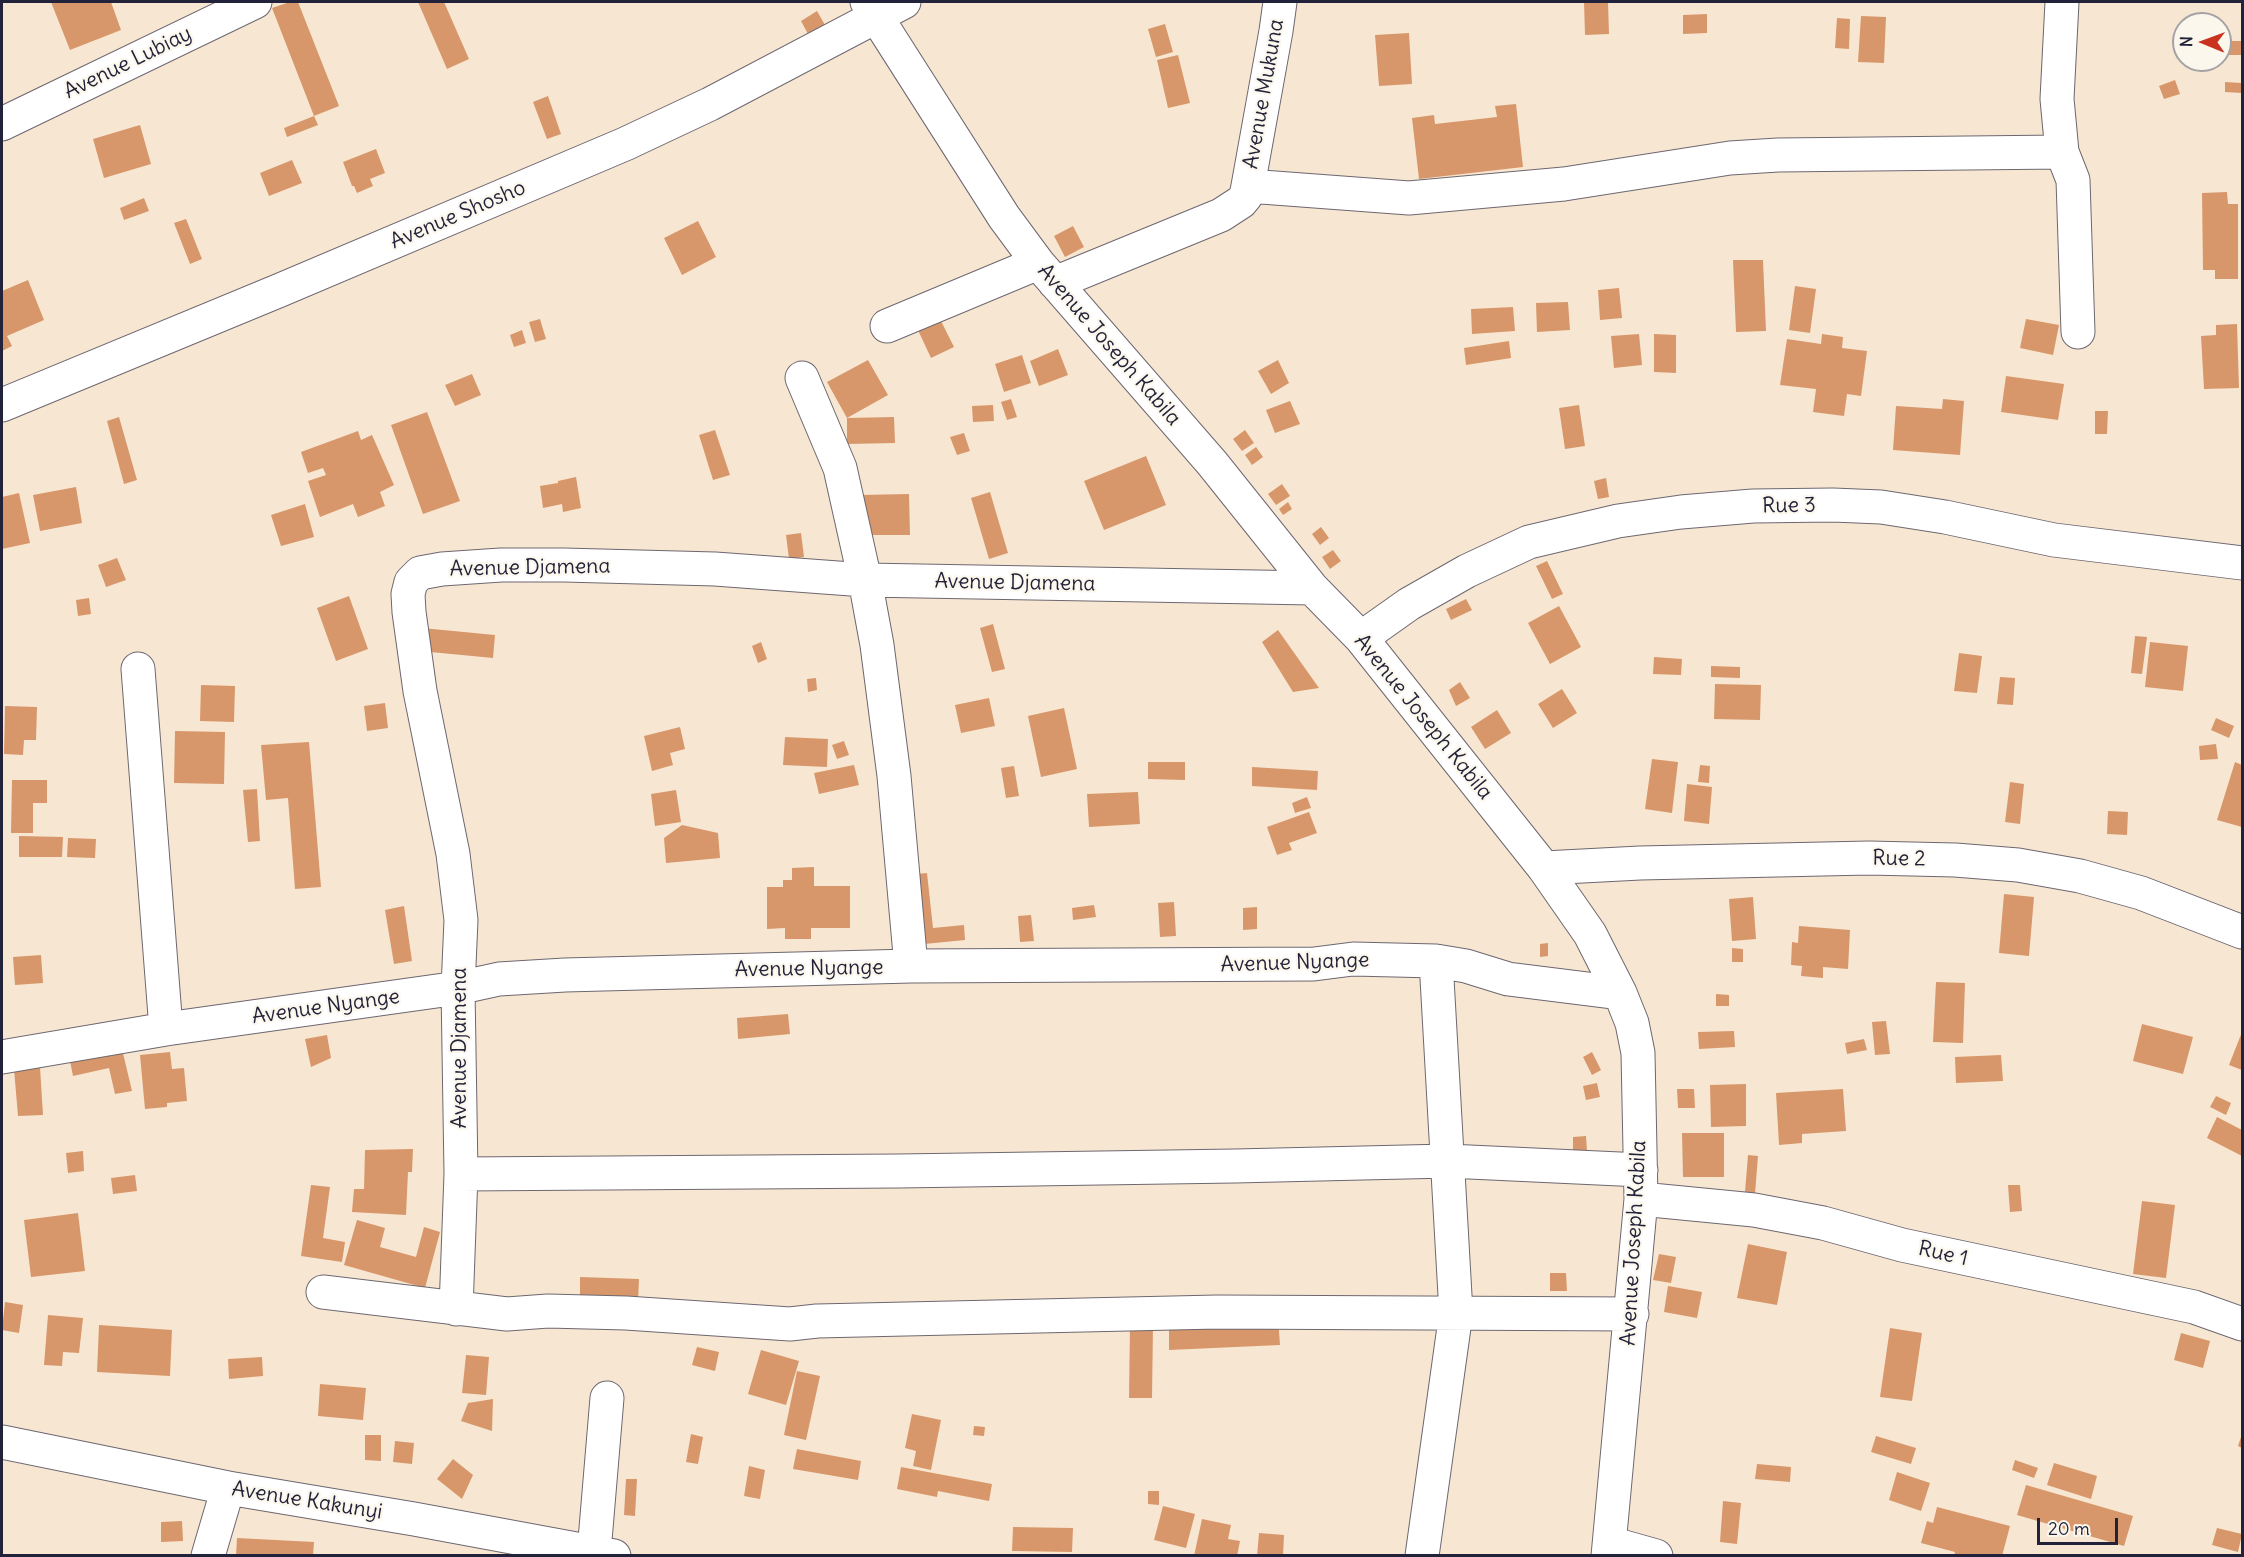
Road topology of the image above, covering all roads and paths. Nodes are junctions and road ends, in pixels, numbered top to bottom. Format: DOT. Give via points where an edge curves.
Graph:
graph roads {
  1 [pos="255,2"];
  2 [pos="904,2"];
  3 [pos="1280,2"];
  4 [pos="2062,2"];
  5 [pos="872,8"];
  6 [pos="2,124"];
  7 [pos="2062,152"];
  8 [pos="1248,186"];
  9 [pos="1046,273"];
  10 [pos="886,326"];
  11 [pos="2078,333"];
  12 [pos="802,378"];
  13 [pos="2,405"];
  14 [pos="2242,563"];
  15 [pos="865,580"];
  16 [pos="1312,588"];
  17 [pos="1361,638"];
  18 [pos="138,669"];
  19 [pos="1544,868"];
  20 [pos="2242,932"];
  21 [pos="1436,961"];
  22 [pos="911,966"];
  23 [pos="459,988"];
  24 [pos="1620,993"];
  25 [pos="166,1029"];
  26 [pos="2,1057"];
  27 [pos="1448,1161"];
  28 [pos="461,1174"];
  29 [pos="1641,1184"];
  30 [pos="323,1292"];
  31 [pos="456,1309"];
  32 [pos="1456,1313"];
  33 [pos="1632,1314"];
  34 [pos="2242,1324"];
  35 [pos="607,1398"];
  36 [pos="2,1442"];
  37 [pos="228,1488"];
  38 [pos="1609,1549"];
  39 [pos="604,1554"];
  40 [pos="208,1556"];
  41 [pos="1422,1556"];
  42 [pos="1656,1556"];
  1 -- 6 [label="street, Avenue Lubiay"];
  2 -- 5 [label="street, Avenue Shosho"];
  3 -- 8 [label="street, Avenue Mukuna"];
  4 -- 7 [label="street" via="2057,99"];
  5 -- 9 [label="street, Avenue Joseph Kabila" via="1004,217"];
  5 -- 13 [label="street, Avenue Shosho" via="710,104 625,144"];
  7 -- 8 [label="street" via="1730,158 1564,183 1409,198"];
  7 -- 11 [label="street" via="2073,180"];
  8 -- 9 [label="street" via="1246,196 1233,208"];
  9 -- 10 [label="street"];
  9 -- 16 [label="street, Avenue Joseph Kabila" via="1212,463"];
  12 -- 15 [label="street" via="840,468"];
  14 -- 17 [label="street, Rue 3" via="2055,540 1881,507 1765,506 1691,511 1618,521 1529,542 1457,576"];
  15 -- 16 [label="street, Avenue Djamena"];
  15 -- 22 [label="street" via="894,776"];
  15 -- 23 [label="street, Avenue Djamena" via="715,569 522,565 432,570 420,573 411,582 409,612 420,691 453,854 462,920"];
  16 -- 17 [label="street, Avenue Joseph Kabila"];
  17 -- 19 [label="street, Avenue Joseph Kabila"];
  18 -- 25 [label="street"];
  19 -- 20 [label="street, Rue 2" via="1869,858 2018,865 2080,876 2141,893"];
  19 -- 24 [label="street, Avenue Joseph Kabila" via="1590,934"];
  21 -- 22 [label="street, Avenue Nyange"];
  21 -- 24 [label="street, Avenue Nyange" via="1508,979"];
  21 -- 27 [label="street"];
  22 -- 23 [label="street, Avenue Nyange" via="566,975 499,979"];
  23 -- 25 [label="street, Avenue Nyange"];
  23 -- 28 [label="street, Avenue Djamena"];
  24 -- 29 [label="street, Avenue Joseph Kabila" via="1638,1053"];
  25 -- 26 [label="street, Avenue Nyange"];
  27 -- 28 [label="street, Rue 1" via="934,1171"];
  27 -- 29 [label="street, Rue 1"];
  27 -- 32 [label="street"];
  28 -- 31 [label="street, Avenue Djamena"];
  29 -- 33 [label="street, Avenue Joseph Kabila"];
  29 -- 34 [label="street, Rue 1" via="2194,1307"];
  30 -- 31 [label="street"];
  31 -- 32 [label="street" via="507,1314 548,1311 692,1316 790,1324 1217,1312"];
  32 -- 33 [label="street"];
  32 -- 41 [label="street"];
  33 -- 38 [label="street, Avenue Joseph Kabila"];
  35 -- 39 [label="street"];
  36 -- 37 [label="street, Avenue Kakunyi"];
  37 -- 39 [label="street, Avenue Kakunyi"];
  37 -- 40 [label="street"];
  38 -- 42 [label="street"];
}
